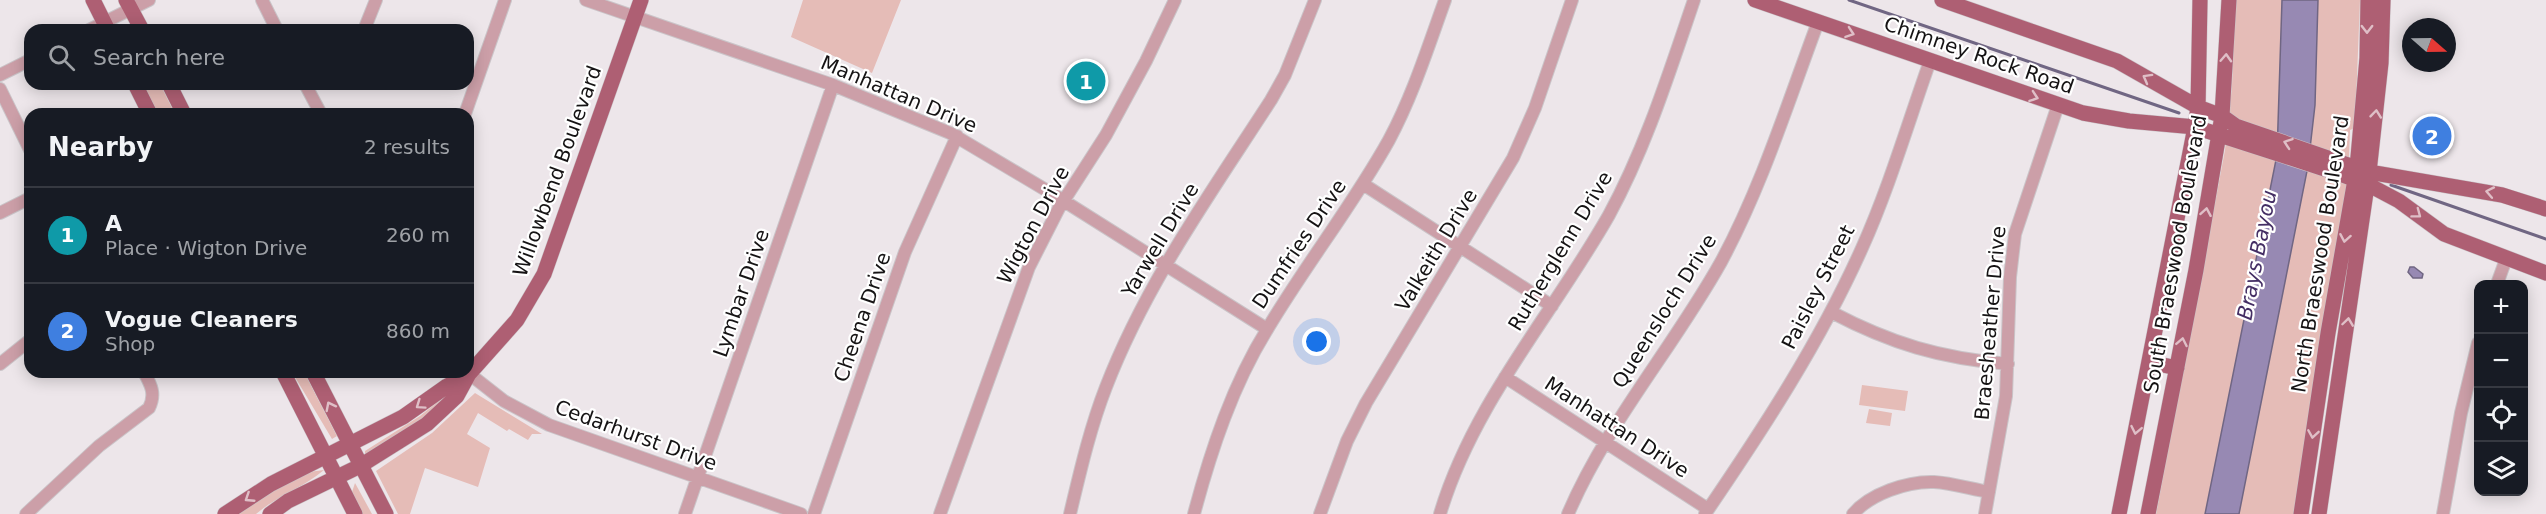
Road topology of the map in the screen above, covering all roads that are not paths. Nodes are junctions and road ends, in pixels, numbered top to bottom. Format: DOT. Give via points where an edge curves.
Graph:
graph roads {
  1 [pos="93,0"];
  2 [pos="149,0"];
  3 [pos="262,0"];
  4 [pos="376,0"];
  5 [pos="505,0"];
  6 [pos="586,0"];
  7 [pos="641,0"];
  8 [pos="1175,0"];
  9 [pos="1315,0"];
  10 [pos="1445,0"];
  11 [pos="1572,0"];
  12 [pos="1694,0"];
  13 [pos="1755,0"];
  14 [pos="1942,0"];
  15 [pos="2200,0"];
  16 [pos="2229,0"];
  17 [pos="2367,0"];
  18 [pos="2383,0"];
  19 [pos="129,4"];
  20 [pos="635,17"];
  21 [pos="1818,22"];
  22 [pos="105,24"];
  23 [pos="108,24"];
  24 [pos="139,24"];
  25 [pos="275,24"];
  26 [pos="366,24"];
  27 [pos="1930,61"];
  28 [pos="24,63"];
  29 [pos="0,75"];
  30 [pos="833,85"];
  31 [pos="474,88"];
  32 [pos="0,89"];
  33 [pos="138,90"];
  34 [pos="172,90"];
  35 [pos="308,90"];
  36 [pos="473,90"];
  37 [pos="2058,105"];
  38 [pos="2198,107"];
  39 [pos="147,108"];
  40 [pos="181,108"];
  41 [pos="318,108"];
  42 [pos="467,108"];
  43 [pos="2222,116"];
  44 [pos="2195,128"];
  45 [pos="2230,133"];
  46 [pos="957,136"];
  47 [pos="24,138"];
  48 [pos="2362,176"];
  49 [pos="1363,184"];
  50 [pos="24,201"];
  51 [pos="1064,201"];
  52 [pos="2546,209"];
  53 [pos="0,213"];
  54 [pos="1460,247"];
  55 [pos="2506,259"];
  56 [pos="1165,265"];
  57 [pos="2546,273"];
  58 [pos="2499,280"];
  59 [pos="1552,306"];
  60 [pos="1831,312"];
  61 [pos="1267,329"];
  62 [pos="24,345"];
  63 [pos="2474,359"];
  64 [pos="2149,362"];
  65 [pos="0,364"];
  66 [pos="2008,364"];
  67 [pos="474,367"];
  68 [pos="2177,368"];
  69 [pos="2322,376"];
  70 [pos="1505,377"];
  71 [pos="147,378"];
  72 [pos="286,378"];
  73 [pos="316,378"];
  74 [pos="460,378"];
  75 [pos="466,378"];
  76 [pos="474,378"];
  77 [pos="2339,380"];
  78 [pos="1604,441"];
  79 [pos="349,444"];
  80 [pos="326,456"];
  81 [pos="360,466"];
  82 [pos="337,477"];
  83 [pos="698,478"];
  84 [pos="1989,492"];
  85 [pos="31,512"];
  86 [pos="1706,512"];
  87 [pos="225,514"];
  88 [pos="270,514"];
  89 [pos="355,514"];
  90 [pos="386,514"];
  91 [pos="685,514"];
  92 [pos="801,514"];
  93 [pos="814,514"];
  94 [pos="940,514"];
  95 [pos="1070,514"];
  96 [pos="1194,514"];
  97 [pos="1320,514"];
  98 [pos="1440,514"];
  99 [pos="1568,514"];
  100 [pos="1852,514"];
  101 [pos="1985,514"];
  102 [pos="2119,514"];
  103 [pos="2148,514"];
  104 [pos="2301,514"];
  105 [pos="2319,514"];
  106 [pos="2443,514"];
  1 -- 22 [label="main road"];
  2 -- 19 [label="street"];
  3 -- 25 [label="street"];
  4 -- 26 [label="street"];
  5 -- 31 [label="street"];
  6 -- 20 [label="street, Manhattan Drive"];
  7 -- 20 [label="main road, Willowbend Boulevard"];
  8 -- 51 [label="street, Wigton Drive" via="1106,135"];
  9 -- 56 [label="street, Yarwell Drive" via="1271,100"];
  10 -- 49 [label="street, Dumfries Drive" via="1400,118"];
  11 -- 54 [label="street, Valkeith Drive" via="1526,132"];
  12 -- 59 [label="street, Rutherglenn Drive" via="1627,180"];
  13 -- 21 [label="main road, Chimney Rock Road"];
  38 -- 14 [label="main road, Chimney Rock Road, one-way" via="2117,61"];
  15 -- 38 [label="main road, South Braeswood Boulevard"];
  43 -- 16 [label="main road, South Braeswood Boulevard, one-way"];
  17 -- 48 [label="main road, North Braeswood Boulevard, one-way"];
  48 -- 18 [label="main road, North Braeswood Boulevard, one-way" via="2381,63"];
  19 -- 23 [label="street"];
  19 -- 24 [label="main road"];
  20 -- 30 [label="street, Manhattan Drive"];
  20 -- 67 [label="main road, Willowbend Boulevard" via="544,274 512,326"];
  21 -- 27 [label="main road, Chimney Rock Road, one-way"];
  21 -- 78 [label="street, Queensloch Drive" via="1737,231 1699,300"];
  27 -- 37 [label="main road, Chimney Rock Road, one-way"];
  27 -- 60 [label="street, Paisley Street" via="1874,220"];
  28 -- 29 [label="street"];
  30 -- 46 [label="street, Manhattan Drive"];
  30 -- 83 [label="street, Lymbar Drive"];
  32 -- 47 [label="street"];
  33 -- 39 [label="main road"];
  34 -- 40 [label="main road"];
  35 -- 41 [label="street"];
  36 -- 42 [label="street"];
  37 -- 44 [label="main road, Chimney Rock Road" via="2129,121"];
  37 -- 66 [label="street, Braesheather Drive" via="2014,234"];
  38 -- 43 [label="main road, Chimney Rock Road"];
  38 -- 44 [label="main road, South Braeswood Boulevard"];
  43 -- 45 [label="main road, Chimney Rock Road"];
  44 -- 45 [label="main road, Chimney Rock Road"];
  44 -- 64 [label="main road, South Braeswood Boulevard"];
  45 -- 48 [label="main road, Chimney Rock Road"];
  68 -- 45 [label="main road, South Braeswood Boulevard, one-way"];
  46 -- 51 [label="street, Manhattan Drive"];
  46 -- 93 [label="street, Cheena Drive" via="905,252"];
  52 -- 48 [label="main road, Chimney Rock Road, one-way" via="2502,195"];
  48 -- 55 [label="main road, Chimney Rock Road, one-way" via="2444,234"];
  48 -- 69 [label="main road, North Braeswood Boulevard, one-way"];
  77 -- 48 [label="main road, North Braeswood Boulevard, one-way"];
  49 -- 54 [label="street"];
  49 -- 61 [label="street, Dumfries Drive"];
  50 -- 53 [label="street"];
  51 -- 56 [label="street, Manhattan Drive"];
  51 -- 94 [label="street, Wigton Drive" via="1014,302"];
  54 -- 59 [label="street"];
  54 -- 97 [label="street, Valkeith Drive" via="1366,403 1347,441"];
  55 -- 57 [label="main road, Chimney Rock Road"];
  55 -- 58 [label="street"];
  56 -- 61 [label="street, Manhattan Drive"];
  56 -- 95 [label="street, Yarwell Drive" via="1105,389"];
  59 -- 70 [label="street, Rutherglenn Drive"];
  60 -- 66 [label="street" via="1918,350"];
  60 -- 86 [label="street, Paisley Street"];
  61 -- 96 [label="street, Dumfries Drive" via="1231,402"];
  62 -- 65 [label="street"];
  63 -- 106 [label="street"];
  64 -- 68 [label="main road"];
  64 -- 102 [label="main road, South Braeswood Boulevard, one-way"];
  66 -- 84 [label="street, Braesheather Drive"];
  68 -- 103 [label="main road, South Braeswood Boulevard"];
  69 -- 77 [label="main road"];
  69 -- 104 [label="main road, North Braeswood Boulevard, one-way"];
  70 -- 78 [label="street, Manhattan Drive"];
  70 -- 98 [label="street, Rutherglenn Drive" via="1465,449"];
  71 -- 85 [label="street" via="153,389 149,408 99,446"];
  72 -- 80 [label="main road"];
  79 -- 73 [label="main road, one-way"];
  74 -- 79 [label="main road, Willowbend Boulevard, one-way" via="403,417"];
  75 -- 81 [label="main road, Willowbend Boulevard" via="457,396 428,423"];
  76 -- 83 [label="street, Cedarhurst Drive" via="504,401 549,425"];
  77 -- 105 [label="main road, North Braeswood Boulevard"];
  78 -- 86 [label="street, Manhattan Drive"];
  78 -- 99 [label="street, Queensloch Drive"];
  79 -- 80 [label="main road, Willowbend Boulevard"];
  79 -- 81 [label="main road"];
  80 -- 82 [label="main road"];
  80 -- 87 [label="main road, Willowbend Boulevard, one-way" via="271,484"];
  81 -- 82 [label="main road, Willowbend Boulevard"];
  81 -- 90 [label="main road"];
  82 -- 88 [label="main road, Willowbend Boulevard"];
  82 -- 89 [label="main road"];
  83 -- 91 [label="street, Lymbar Drive"];
  83 -- 92 [label="street, Cedarhurst Drive"];
  84 -- 100 [label="street" via="1934,482 1914,483 1893,489"];
  84 -- 101 [label="street, Braesheather Drive"];
}
